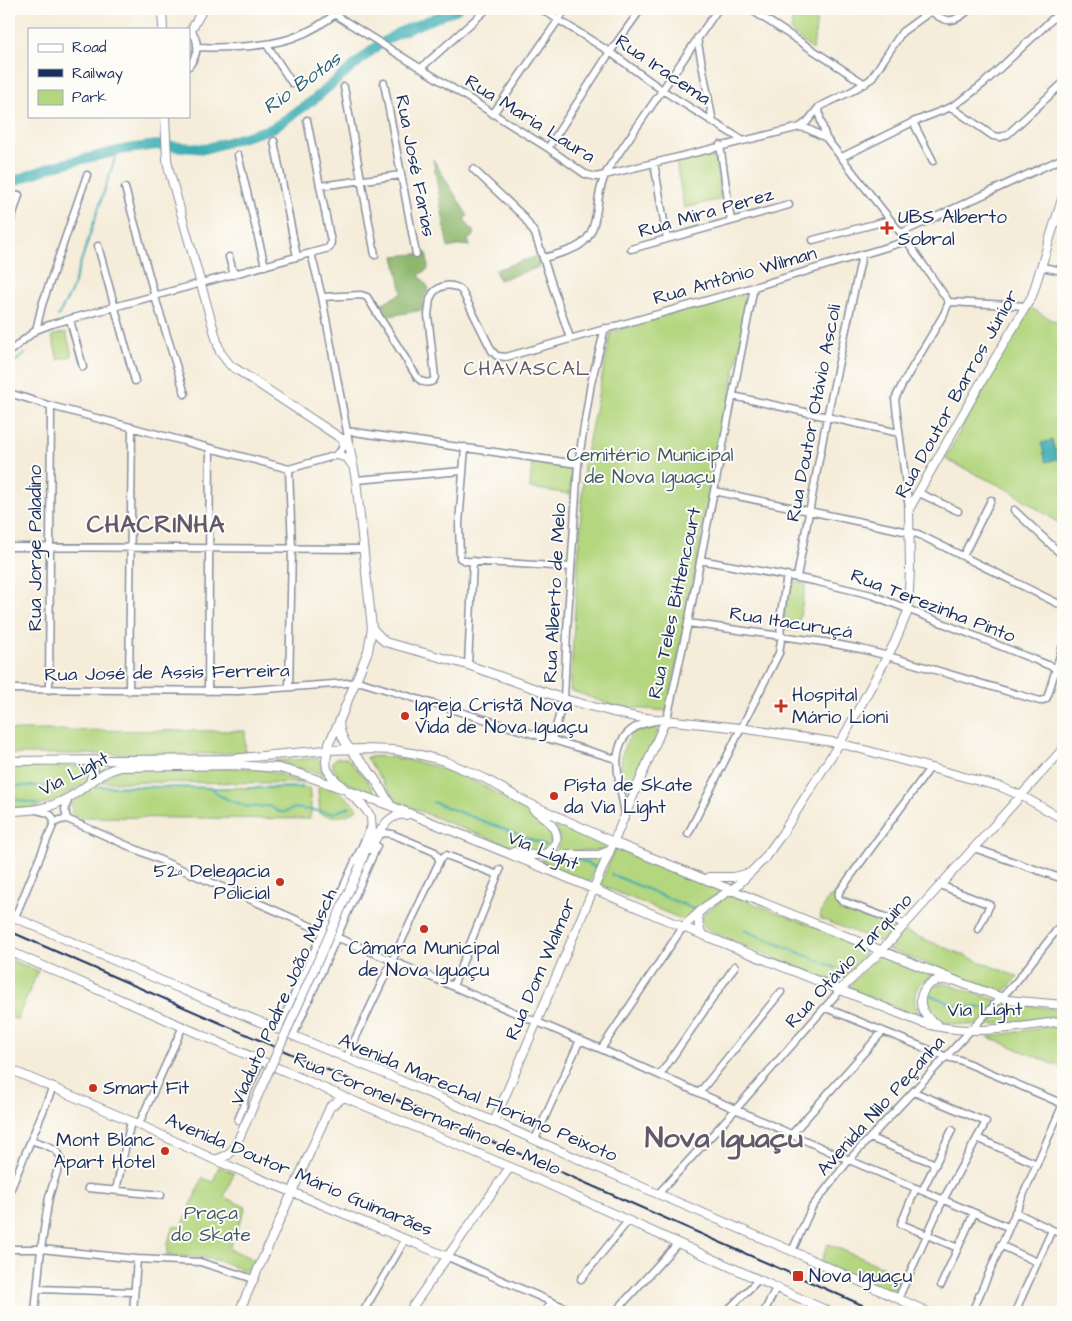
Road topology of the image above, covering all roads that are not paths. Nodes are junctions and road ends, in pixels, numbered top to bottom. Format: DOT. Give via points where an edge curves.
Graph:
graph roads {
  1 [pos="162,9"];
  2 [pos="203,9"];
  3 [pos="326,9"];
  4 [pos="341,9"];
  5 [pos="487,9"];
  6 [pos="541,9"];
  7 [pos="566,9"];
  8 [pos="641,9"];
  9 [pos="718,9"];
  10 [pos="750,9"];
  11 [pos="970,9"];
  12 [pos="1063,9"];
  13 [pos="930,10"];
  14 [pos="335,14"];
  15 [pos="559,20"];
  16 [pos="163,28"];
  17 [pos="190,32"];
  18 [pos="697,38"];
  19 [pos="267,45"];
  20 [pos="197,47"];
  21 [pos="610,52"];
  22 [pos="190,64"];
  23 [pos="421,68"];
  24 [pos="292,83"];
  25 [pos="384,83"];
  26 [pos="1063,83"];
  27 [pos="864,84"];
  28 [pos="344,87"];
  29 [pos="662,90"];
  30 [pos="819,107"];
  31 [pos="951,107"];
  32 [pos="493,114"];
  33 [pos="165,118"];
  34 [pos="307,120"];
  35 [pos="713,122"];
  36 [pos="913,122"];
  37 [pos="800,127"];
  38 [pos="826,138"];
  39 [pos="274,140"];
  40 [pos="742,140"];
  41 [pos="720,146"];
  42 [pos="548,148"];
  43 [pos="238,155"];
  44 [pos="842,157"];
  45 [pos="1063,158"];
  46 [pos="933,160"];
  47 [pos="654,163"];
  48 [pos="473,169"];
  49 [pos="86,175"];
  50 [pos="401,175"];
  51 [pos="604,176"];
  52 [pos="361,181"];
  53 [pos="320,186"];
  54 [pos="125,188"];
  55 [pos="20,195"];
  56 [pos="1063,196"];
  57 [pos="789,205"];
  58 [pos="890,220"];
  59 [pos="731,221"];
  60 [pos="9,226"];
  61 [pos="901,233"];
  62 [pos="667,239"];
  63 [pos="813,240"];
  64 [pos="907,241"];
  65 [pos="98,246"];
  66 [pos="631,249"];
  67 [pos="311,253"];
  68 [pos="416,254"];
  69 [pos="375,255"];
  70 [pos="862,255"];
  71 [pos="229,257"];
  72 [pos="297,257"];
  73 [pos="544,258"];
  74 [pos="265,266"];
  75 [pos="1042,267"];
  76 [pos="1063,271"];
  77 [pos="234,275"];
  78 [pos="200,284"];
  79 [pos="754,287"];
  80 [pos="155,297"];
  81 [pos="322,297"];
  82 [pos="949,302"];
  83 [pos="1027,306"];
  84 [pos="114,308"];
  85 [pos="70,320"];
  86 [pos="606,328"];
  87 [pos="36,330"];
  88 [pos="570,338"];
  89 [pos="9,342"];
  90 [pos="16,346"];
  91 [pos="9,352"];
  92 [pos="82,366"];
  93 [pos="135,381"];
  94 [pos="9,393"];
  95 [pos="185,394"];
  96 [pos="733,396"];
  97 [pos="51,406"];
  98 [pos="828,417"];
  99 [pos="132,427"];
  100 [pos="347,431"];
  101 [pos="899,433"];
  102 [pos="342,439"];
  103 [pos="465,447"];
  104 [pos="210,448"];
  105 [pos="350,449"];
  106 [pos="337,455"];
  107 [pos="578,464"];
  108 [pos="354,468"];
  109 [pos="289,469"];
  110 [pos="462,471"];
  111 [pos="356,480"];
  112 [pos="714,491"];
  113 [pos="919,493"];
  114 [pos="991,500"];
  115 [pos="909,509"];
  116 [pos="1014,510"];
  117 [pos="810,511"];
  118 [pos="958,511"];
  119 [pos="910,532"];
  120 [pos="49,546"];
  121 [pos="130,546"];
  122 [pos="9,547"];
  123 [pos="210,547"];
  124 [pos="292,548"];
  125 [pos="364,549"];
  126 [pos="963,556"];
  127 [pos="1063,556"];
  128 [pos="700,560"];
  129 [pos="473,561"];
  130 [pos="571,567"];
  131 [pos="787,575"];
  132 [pos="797,577"];
  133 [pos="1063,606"];
  134 [pos="908,610"];
  135 [pos="688,623"];
  136 [pos="372,628"];
  137 [pos="781,636"];
  138 [pos="385,642"];
  139 [pos="1063,645"];
  140 [pos="368,651"];
  141 [pos="888,656"];
  142 [pos="468,665"];
  143 [pos="1060,670"];
  144 [pos="356,682"];
  145 [pos="289,687"];
  146 [pos="9,690"];
  147 [pos="49,690"];
  148 [pos="129,690"];
  149 [pos="208,691"];
  150 [pos="564,698"];
  151 [pos="672,717"];
  152 [pos="339,722"];
  153 [pos="740,728"];
  154 [pos="552,740"];
  155 [pos="839,743"];
  156 [pos="1063,749"];
  157 [pos="326,750"];
  158 [pos="350,750"];
  159 [pos="616,759"];
  160 [pos="9,761"];
  161 [pos="87,761"];
  162 [pos="930,768"];
  163 [pos="90,782"];
  164 [pos="342,788"];
  165 [pos="1022,796"];
  166 [pos="69,798"];
  167 [pos="519,798"];
  168 [pos="391,806"];
  169 [pos="36,810"];
  170 [pos="9,811"];
  171 [pos="625,814"];
  172 [pos="415,817"];
  173 [pos="67,819"];
  174 [pos="1063,820"];
  175 [pos="54,823"];
  176 [pos="374,830"];
  177 [pos="688,834"];
  178 [pos="613,842"];
  179 [pos="484,844"];
  180 [pos="377,846"];
  181 [pos="974,848"];
  182 [pos="609,850"];
  183 [pos="537,855"];
  184 [pos="439,860"];
  185 [pos="754,871"];
  186 [pos="700,877"];
  187 [pos="1063,879"];
  188 [pos="940,885"];
  189 [pos="593,888"];
  190 [pos="732,891"];
  191 [pos="698,914"];
  192 [pos="12,916"];
  193 [pos="1063,922"];
  194 [pos="904,924"];
  195 [pos="683,927"];
  196 [pos="978,929"];
  197 [pos="322,931"];
  198 [pos="702,934"];
  199 [pos="337,937"];
  200 [pos="863,942"];
  201 [pos="882,950"];
  202 [pos="9,951"];
  203 [pos="393,960"];
  204 [pos="868,962"];
  205 [pos="735,966"];
  206 [pos="964,984"];
  207 [pos="454,986"];
  208 [pos="842,990"];
  209 [pos="781,992"];
  210 [pos="1002,998"];
  211 [pos="1063,1006"];
  212 [pos="826,1008"];
  213 [pos="1063,1021"];
  214 [pos="537,1022"];
  215 [pos="183,1026"];
  216 [pos="952,1029"];
  217 [pos="278,1030"];
  218 [pos="970,1030"];
  219 [pos="884,1031"];
  220 [pos="293,1036"];
  221 [pos="580,1040"];
  222 [pos="601,1049"];
  223 [pos="947,1057"];
  224 [pos="346,1058"];
  225 [pos="261,1060"];
  226 [pos="9,1069"];
  227 [pos="660,1075"];
  228 [pos="53,1088"];
  229 [pos="325,1089"];
  230 [pos="914,1092"];
  231 [pos="699,1093"];
  232 [pos="344,1097"];
  233 [pos="1063,1104"];
  234 [pos="330,1107"];
  235 [pos="736,1109"];
  236 [pos="131,1120"];
  237 [pos="238,1120"];
  238 [pos="494,1122"];
  239 [pos="139,1124"];
  240 [pos="952,1130"];
  241 [pos="792,1134"];
  242 [pos="870,1138"];
  243 [pos="977,1138"];
  244 [pos="534,1139"];
  245 [pos="31,1140"];
  246 [pos="234,1148"];
  247 [pos="215,1160"];
  248 [pos="849,1160"];
  249 [pos="936,1164"];
  250 [pos="1037,1164"];
  251 [pos="510,1167"];
  252 [pos="239,1170"];
  253 [pos="12,1177"];
  254 [pos="88,1188"];
  255 [pos="919,1189"];
  256 [pos="116,1190"];
  257 [pos="292,1192"];
  258 [pos="9,1193"];
  259 [pos="658,1194"];
  260 [pos="161,1195"];
  261 [pos="943,1200"];
  262 [pos="1015,1212"];
  263 [pos="974,1213"];
  264 [pos="628,1221"];
  265 [pos="1008,1227"];
  266 [pos="1052,1230"];
  267 [pos="927,1235"];
  268 [pos="1063,1235"];
  269 [pos="405,1240"];
  270 [pos="678,1244"];
  271 [pos="1000,1245"];
  272 [pos="958,1248"];
  273 [pos="9,1249"];
  274 [pos="40,1249"];
  275 [pos="792,1251"];
  276 [pos="448,1257"];
  277 [pos="137,1259"];
  278 [pos="1037,1262"];
  279 [pos="254,1279"];
  280 [pos="581,1279"];
  281 [pos="758,1280"];
  282 [pos="941,1285"];
  283 [pos="776,1288"];
  284 [pos="37,1289"];
  285 [pos="134,1292"];
  286 [pos="898,1299"];
  287 [pos="552,1302"];
  288 [pos="412,1311"];
  289 [pos="35,1312"];
  290 [pos="133,1312"];
  291 [pos="239,1312"];
  292 [pos="363,1312"];
  293 [pos="544,1312"];
  294 [pos="575,1312"];
  295 [pos="616,1312"];
  296 [pos="726,1312"];
  297 [pos="764,1312"];
  298 [pos="830,1312"];
  299 [pos="928,1312"];
  300 [pos="972,1312"];
  301 [pos="1015,1312"];
  1 -- 16 [label="main road"];
  2 -- 17 [label="main road"];
  3 -- 14 [label="street, Rua Maria Laura"];
  4 -- 14 [label="street"];
  5 -- 23 [label="street"];
  6 -- 15 [label="street, Rua Iracema"];
  7 -- 15 [label="street"];
  8 -- 21 [label="street"];
  9 -- 18 [label="street"];
  10 -- 27 [label="street"];
  11 -- 13 [label="street" via="952,21"];
  12 -- 31 [label="street" via="983,84"];
  13 -- 27 [label="street" via="902,32 874,75"];
  14 -- 19 [label="street" via="307,32"];
  14 -- 23 [label="street, Rua Maria Laura"];
  15 -- 21 [label="street, Rua Iracema"];
  15 -- 32 [label="street"];
  17 -- 20 [label="street"];
  18 -- 29 [label="street"];
  18 -- 35 [label="street"];
  19 -- 20 [label="street"];
  19 -- 24 [label="street"];
  20 -- 22 [label="street"];
  21 -- 29 [label="street, Rua Iracema"];
  21 -- 42 [label="street"];
  23 -- 32 [label="street, Rua Maria Laura"];
  25 -- 50 [label="street, Rua José Farias"];
  26 -- 31 [label="street" via="1001,137 994,136"];
  27 -- 30 [label="street"];
  28 -- 52 [label="street"];
  29 -- 35 [label="street, Rua Iracema"];
  29 -- 51 [label="street"];
  30 -- 37 [label="street"];
  30 -- 38 [label="street"];
  31 -- 36 [label="street"];
  32 -- 42 [label="street, Rua Maria Laura"];
  33 -- 78 [label="main road" via="167,159"];
  34 -- 53 [label="street"];
  35 -- 40 [label="street, Rua Iracema"];
  36 -- 44 [label="street"];
  36 -- 46 [label="street"];
  37 -- 38 [label="street"];
  37 -- 40 [label="street, Rua Maria Laura"];
  38 -- 44 [label="street"];
  39 -- 72 [label="street"];
  40 -- 41 [label="street, Rua Maria Laura"];
  41 -- 47 [label="street, Rua Maria Laura"];
  41 -- 59 [label="street"];
  42 -- 51 [label="street, Rua Maria Laura" via="585,174"];
  43 -- 74 [label="street"];
  44 -- 58 [label="street"];
  45 -- 61 [label="street"];
  47 -- 51 [label="street, Rua Maria Laura"];
  47 -- 62 [label="street"];
  48 -- 73 [label="street" via="530,226"];
  49 -- 87 [label="street"];
  50 -- 52 [label="street"];
  50 -- 68 [label="street, Rua José Farias"];
  51 -- 73 [label="street" via="594,222 587,238 572,249"];
  52 -- 53 [label="street"];
  52 -- 69 [label="street"];
  53 -- 67 [label="street" via="331,245"];
  54 -- 80 [label="street"];
  55 -- 60 [label="street"];
  56 -- 75 [label="main road, Rua Doutor Barros Júnior"];
  57 -- 59 [label="street, Rua Mira Perez"];
  58 -- 61 [label="street"];
  58 -- 63 [label="street"];
  59 -- 62 [label="street, Rua Mira Perez"];
  61 -- 64 [label="street"];
  62 -- 66 [label="street, Rua Mira Perez"];
  64 -- 70 [label="street, Rua Antônio Wilman"];
  64 -- 82 [label="street"];
  65 -- 84 [label="street"];
  67 -- 72 [label="street"];
  67 -- 81 [label="street"];
  70 -- 79 [label="street, Rua Antônio Wilman"];
  70 -- 98 [label="street, Rua Doutor Otávio Ascoli"];
  71 -- 77 [label="street"];
  72 -- 74 [label="street"];
  73 -- 88 [label="street"];
  74 -- 77 [label="street"];
  75 -- 76 [label="street"];
  75 -- 83 [label="main road, Rua Doutor Barros Júnior"];
  77 -- 78 [label="street"];
  78 -- 80 [label="street"];
  78 -- 102 [label="main road" via="225,360"];
  79 -- 86 [label="street, Rua Antônio Wilman"];
  79 -- 96 [label="street, Rua Teles Bittencourt"];
  80 -- 84 [label="street"];
  80 -- 95 [label="street"];
  81 -- 88 [label="street, Rua Antônio Wilman" via="367,297 414,372 425,383 432,382 435,377 429,306 432,292 442,286 454,286 462,292 497,356 512,356"];
  81 -- 100 [label="street"];
  82 -- 83 [label="street"];
  82 -- 101 [label="street" via="897,393"];
  83 -- 113 [label="main road, Rua Doutor Barros Júnior"];
  84 -- 85 [label="street"];
  84 -- 93 [label="street"];
  85 -- 87 [label="street"];
  85 -- 92 [label="street"];
  86 -- 88 [label="street, Rua Antônio Wilman"];
  86 -- 107 [label="street, Rua Alberto de Melo" via="591,383"];
  87 -- 90 [label="street"];
  89 -- 90 [label="street"];
  90 -- 91 [label="street"];
  94 -- 97 [label="street"];
  96 -- 98 [label="street"];
  96 -- 112 [label="street, Rua Teles Bittencourt"];
  97 -- 99 [label="street"];
  97 -- 120 [label="street, Rua Jorge Paladino"];
  98 -- 101 [label="street"];
  98 -- 117 [label="street, Rua Doutor Otávio Ascoli"];
  99 -- 104 [label="street"];
  99 -- 121 [label="street"];
  100 -- 102 [label="street"];
  100 -- 103 [label="street"];
  100 -- 105 [label="street"];
  101 -- 115 [label="street"];
  102 -- 105 [label="main road"];
  102 -- 106 [label="street" via="342,449"];
  103 -- 107 [label="street"];
  103 -- 110 [label="street"];
  104 -- 109 [label="street"];
  104 -- 123 [label="street"];
  105 -- 108 [label="main road"];
  106 -- 108 [label="main road" via="347,458"];
  106 -- 109 [label="street"];
  107 -- 130 [label="street, Rua Alberto de Melo"];
  108 -- 111 [label="main road"];
  109 -- 124 [label="street"];
  110 -- 111 [label="street"];
  110 -- 129 [label="street" via="459,555"];
  111 -- 125 [label="main road"];
  112 -- 117 [label="street"];
  112 -- 128 [label="street, Rua Teles Bittencourt"];
  113 -- 115 [label="main road, Rua Doutor Barros Júnior"];
  113 -- 118 [label="street"];
  114 -- 126 [label="street"];
  115 -- 119 [label="main road, Rua Doutor Barros Júnior"];
  116 -- 127 [label="street"];
  117 -- 119 [label="street"];
  117 -- 132 [label="street, Rua Doutor Otávio Ascoli"];
  119 -- 126 [label="street"];
  119 -- 134 [label="main road, Rua Doutor Barros Júnior"];
  120 -- 121 [label="street"];
  120 -- 122 [label="street"];
  120 -- 147 [label="street, Rua Jorge Paladino"];
  121 -- 123 [label="street"];
  121 -- 148 [label="street"];
  123 -- 124 [label="street"];
  123 -- 149 [label="street"];
  124 -- 125 [label="street"];
  124 -- 145 [label="street"];
  125 -- 136 [label="main road"];
  126 -- 133 [label="street"];
  128 -- 131 [label="street, Rua Terezinha Pinto"];
  128 -- 135 [label="street, Rua Teles Bittencourt"];
  129 -- 130 [label="street"];
  129 -- 142 [label="street"];
  130 -- 150 [label="street, Rua Alberto de Melo"];
  131 -- 132 [label="street, Rua Terezinha Pinto"];
  131 -- 137 [label="street" via="780,619"];
  132 -- 134 [label="street, Rua Terezinha Pinto" via="864,593"];
  134 -- 141 [label="main road, Rua Doutor Barros Júnior"];
  134 -- 143 [label="street, Rua Terezinha Pinto"];
  135 -- 137 [label="street, Rua Itacuruçá"];
  135 -- 151 [label="street, Rua Teles Bittencourt"];
  136 -- 138 [label="main road"];
  136 -- 140 [label="main road"];
  137 -- 141 [label="street, Rua Itacuruçá"];
  137 -- 153 [label="street" via="776,661"];
  138 -- 140 [label="main road"];
  138 -- 142 [label="main road"];
  139 -- 143 [label="street"];
  140 -- 144 [label="main road"];
  141 -- 143 [label="street, Rua Itacuruçá" via="1038,701 1043,701 1048,695"];
  141 -- 155 [label="main road, Rua Doutor Barros Júnior"];
  142 -- 150 [label="main road"];
  144 -- 145 [label="street, Rua José de Assis Ferreira"];
  144 -- 152 [label="main road"];
  144 -- 154 [label="street"];
  145 -- 149 [label="street, Rua José de Assis Ferreira"];
  146 -- 147 [label="street, Rua José de Assis Ferreira"];
  147 -- 148 [label="street, Rua José de Assis Ferreira"];
  148 -- 149 [label="street, Rua José de Assis Ferreira"];
  150 -- 151 [label="main road" via="622,714"];
  150 -- 154 [label="street, Rua Alberto de Melo"];
  151 -- 153 [label="main road"];
  151 -- 159 [label="street" via="630,730"];
  151 -- 171 [label="main road, Rua Dom Walmor"];
  152 -- 157 [label="main road"];
  152 -- 158 [label="main road" via="341,736"];
  153 -- 155 [label="main road"];
  153 -- 177 [label="street"];
  154 -- 159 [label="street"];
  155 -- 162 [label="main road"];
  155 -- 185 [label="main road, Rua Doutor Barros Júnior" via="782,834"];
  156 -- 165 [label="main road, Rua Otávio Tarquino"];
  157 -- 158 [label="main road, Via Light"];
  157 -- 161 [label="main road, Via Light" via="255,758"];
  157 -- 164 [label="main road" via="327,769"];
  158 -- 167 [label="main road, Via Light" via="394,750 438,760 484,778"];
  158 -- 168 [label="main road" via="373,777"];
  159 -- 171 [label="street"];
  160 -- 161 [label="main road, Via Light"];
  161 -- 163 [label="main road" via="93,768"];
  162 -- 165 [label="main road"];
  162 -- 194 [label="street" via="839,892 838,898 842,901"];
  163 -- 164 [label="main road, Via Light" via="121,767 238,765 287,770"];
  163 -- 166 [label="main road, Via Light"];
  164 -- 168 [label="main road, Via Light"];
  164 -- 176 [label="main road" via="367,809"];
  165 -- 174 [label="main road"];
  165 -- 181 [label="main road, Rua Otávio Tarquino"];
  166 -- 169 [label="main road, Via Light"];
  166 -- 173 [label="street" via="65,809"];
  167 -- 178 [label="main road, Via Light"];
  167 -- 183 [label="main road" via="556,833 552,849"];
  168 -- 172 [label="main road, Via Light"];
  169 -- 170 [label="main road, Via Light"];
  169 -- 175 [label="street" via="51,814"];
  171 -- 178 [label="main road, Rua Dom Walmor"];
  172 -- 176 [label="main road, Viaduto Padre João Musch" via="392,816"];
  172 -- 179 [label="main road, Via Light"];
  173 -- 175 [label="street"];
  173 -- 197 [label="street"];
  175 -- 192 [label="street"];
  176 -- 184 [label="street" via="435,852"];
  176 -- 197 [label="street"];
  176 -- 246 [label="main road, Viaduto Padre João Musch, bridge"];
  178 -- 182 [label="main road, Rua Dom Walmor"];
  178 -- 186 [label="main road, Via Light"];
  179 -- 183 [label="main road" via="515,853"];
  179 -- 189 [label="main road, Via Light"];
  180 -- 199 [label="street"];
  181 -- 187 [label="street"];
  181 -- 188 [label="main road, Rua Otávio Tarquino"];
  182 -- 183 [label="main road" via="599,855"];
  182 -- 189 [label="main road, Rua Dom Walmor"];
  184 -- 203 [label="street"];
  184 -- 207 [label="street" via="446,855 499,873"];
  185 -- 186 [label="main road" via="733,877"];
  185 -- 190 [label="main road, Rua Doutor Barros Júnior"];
  186 -- 190 [label="main road, Via Light"];
  188 -- 194 [label="main road, Rua Otávio Tarquino"];
  188 -- 196 [label="street" via="990,905"];
  189 -- 195 [label="main road, Via Light"];
  189 -- 214 [label="main road, Rua Dom Walmor"];
  190 -- 191 [label="main road, Rua Doutor Barros Júnior"];
  190 -- 200 [label="main road, Via Light"];
  191 -- 195 [label="main road, Rua Doutor Barros Júnior"];
  191 -- 198 [label="main road"];
  192 -- 217 [label="main road, Avenida Marechal Floriano Peixoto"];
  193 -- 210 [label="street, Avenida Nilo Peçanha"];
  194 -- 201 [label="main road, Rua Otávio Tarquino"];
  195 -- 198 [label="main road, Via Light"];
  195 -- 222 [label="street, Rua Doutor Barros Júnior"];
  197 -- 199 [label="street"];
  197 -- 217 [label="street"];
  198 -- 208 [label="main road, Via Light"];
  199 -- 203 [label="street"];
  199 -- 220 [label="street"];
  200 -- 201 [label="main road, Via Light"];
  200 -- 204 [label="main road" via="870,952"];
  201 -- 204 [label="main road, Rua Otávio Tarquino"];
  201 -- 206 [label="main road, Via Light"];
  202 -- 215 [label="main road, Rua Coronel Bernardino de Melo"];
  203 -- 207 [label="street"];
  203 -- 224 [label="street"];
  204 -- 208 [label="main road, Rua Otávio Tarquino"];
  205 -- 227 [label="street"];
  206 -- 210 [label="main road, Via Light"];
  206 -- 216 [label="main road" via="936,981 927,986 921,997 926,1016 934,1023"];
  207 -- 214 [label="street"];
  208 -- 212 [label="street, Rua Otávio Tarquino"];
  208 -- 216 [label="main road, Via Light" via="922,1023"];
  209 -- 231 [label="street"];
  210 -- 211 [label="main road, Via Light"];
  210 -- 218 [label="street, Avenida Nilo Peçanha"];
  212 -- 219 [label="street"];
  212 -- 235 [label="street, Rua Otávio Tarquino"];
  213 -- 218 [label="main road, Via Light"];
  214 -- 221 [label="street"];
  214 -- 238 [label="main road, Rua Dom Walmor"];
  215 -- 225 [label="main road, Rua Coronel Bernardino de Melo"];
  215 -- 239 [label="street"];
  216 -- 218 [label="main road, Via Light"];
  217 -- 220 [label="main road, Avenida Marechal Floriano Peixoto"];
  218 -- 223 [label="street, Avenida Nilo Peçanha"];
  219 -- 223 [label="street"];
  219 -- 241 [label="street"];
  220 -- 224 [label="main road, Avenida Marechal Floriano Peixoto"];
  221 -- 222 [label="street"];
  221 -- 244 [label="street"];
  222 -- 227 [label="street"];
  223 -- 230 [label="street, Avenida Nilo Peçanha"];
  223 -- 233 [label="street"];
  224 -- 238 [label="main road, Avenida Marechal Floriano Peixoto"];
  225 -- 229 [label="main road, Rua Coronel Bernardino de Melo"];
  225 -- 237 [label="street"];
  226 -- 228 [label="main road, Avenida Doutor Mário Guimarães"];
  227 -- 231 [label="street"];
  228 -- 236 [label="main road, Avenida Doutor Mário Guimarães"];
  228 -- 245 [label="street"];
  229 -- 232 [label="main road, Rua Coronel Bernardino de Melo"];
  229 -- 234 [label="main road"];
  230 -- 242 [label="street, Avenida Nilo Peçanha"];
  230 -- 243 [label="street" via="986,1122"];
  231 -- 235 [label="street"];
  232 -- 234 [label="main road"];
  232 -- 251 [label="main road, Rua Coronel Bernardino de Melo"];
  233 -- 250 [label="street"];
  234 -- 257 [label="main road"];
  235 -- 241 [label="street"];
  235 -- 259 [label="street, Rua Otávio Tarquino"];
  236 -- 239 [label="main road, Avenida Doutor Mário Guimarães"];
  236 -- 256 [label="street"];
  238 -- 244 [label="main road, Avenida Marechal Floriano Peixoto"];
  239 -- 247 [label="main road, Avenida Doutor Mário Guimarães"];
  240 -- 249 [label="street"];
  241 -- 248 [label="street"];
  242 -- 248 [label="street, Avenida Nilo Peçanha"];
  242 -- 249 [label="street"];
  243 -- 250 [label="street"];
  243 -- 261 [label="street"];
  244 -- 259 [label="main road, Avenida Marechal Floriano Peixoto"];
  245 -- 253 [label="street"];
  245 -- 274 [label="street" via="55,1150 61,1159 49,1197"];
  246 -- 247 [label="main road"];
  246 -- 252 [label="main road" via="234,1162"];
  247 -- 252 [label="main road, Avenida Doutor Mário Guimarães"];
  248 -- 255 [label="street"];
  248 -- 275 [label="street, Avenida Nilo Peçanha" via="812,1207"];
  249 -- 255 [label="street"];
  250 -- 262 [label="street"];
  251 -- 264 [label="main road, Rua Coronel Bernardino de Melo"];
  251 -- 276 [label="main road"];
  252 -- 257 [label="main road, Avenida Doutor Mário Guimarães"];
  253 -- 258 [label="street"];
  254 -- 256 [label="street"];
  255 -- 261 [label="street"];
  255 -- 267 [label="street" via="901,1224"];
  256 -- 260 [label="street"];
  257 -- 269 [label="main road, Avenida Doutor Mário Guimarães"];
  257 -- 279 [label="main road"];
  259 -- 275 [label="main road, Avenida Marechal Floriano Peixoto"];
  261 -- 263 [label="street"];
  261 -- 267 [label="street"];
  262 -- 265 [label="street"];
  262 -- 266 [label="street"];
  263 -- 265 [label="street"];
  263 -- 272 [label="street"];
  264 -- 270 [label="main road, Rua Coronel Bernardino de Melo"];
  264 -- 280 [label="street"];
  265 -- 271 [label="street"];
  266 -- 268 [label="street"];
  266 -- 278 [label="street"];
  267 -- 272 [label="street"];
  267 -- 286 [label="street"];
  269 -- 276 [label="main road, Avenida Doutor Mário Guimarães"];
  269 -- 292 [label="street"];
  270 -- 281 [label="main road, Rua Coronel Bernardino de Melo"];
  270 -- 295 [label="street"];
  271 -- 278 [label="street"];
  271 -- 300 [label="street"];
  272 -- 282 [label="street"];
  273 -- 274 [label="street"];
  274 -- 277 [label="street"];
  274 -- 284 [label="street"];
  275 -- 286 [label="main road, Avenida Marechal Floriano Peixoto"];
  276 -- 287 [label="street, Avenida Doutor Mário Guimarães"];
  276 -- 288 [label="main road"];
  277 -- 279 [label="street" via="200,1262"];
  277 -- 285 [label="street"];
  278 -- 301 [label="street"];
  279 -- 291 [label="main road"];
  281 -- 283 [label="main road, Rua Coronel Bernardino de Melo"];
  281 -- 296 [label="street"];
  283 -- 297 [label="street"];
  283 -- 298 [label="main road, Rua Coronel Bernardino de Melo"];
  284 -- 285 [label="street"];
  284 -- 289 [label="street"];
  285 -- 290 [label="street"];
  286 -- 299 [label="main road, Avenida Marechal Floriano Peixoto"];
  287 -- 293 [label="street"];
  287 -- 294 [label="street, Avenida Doutor Mário Guimarães"];
}
